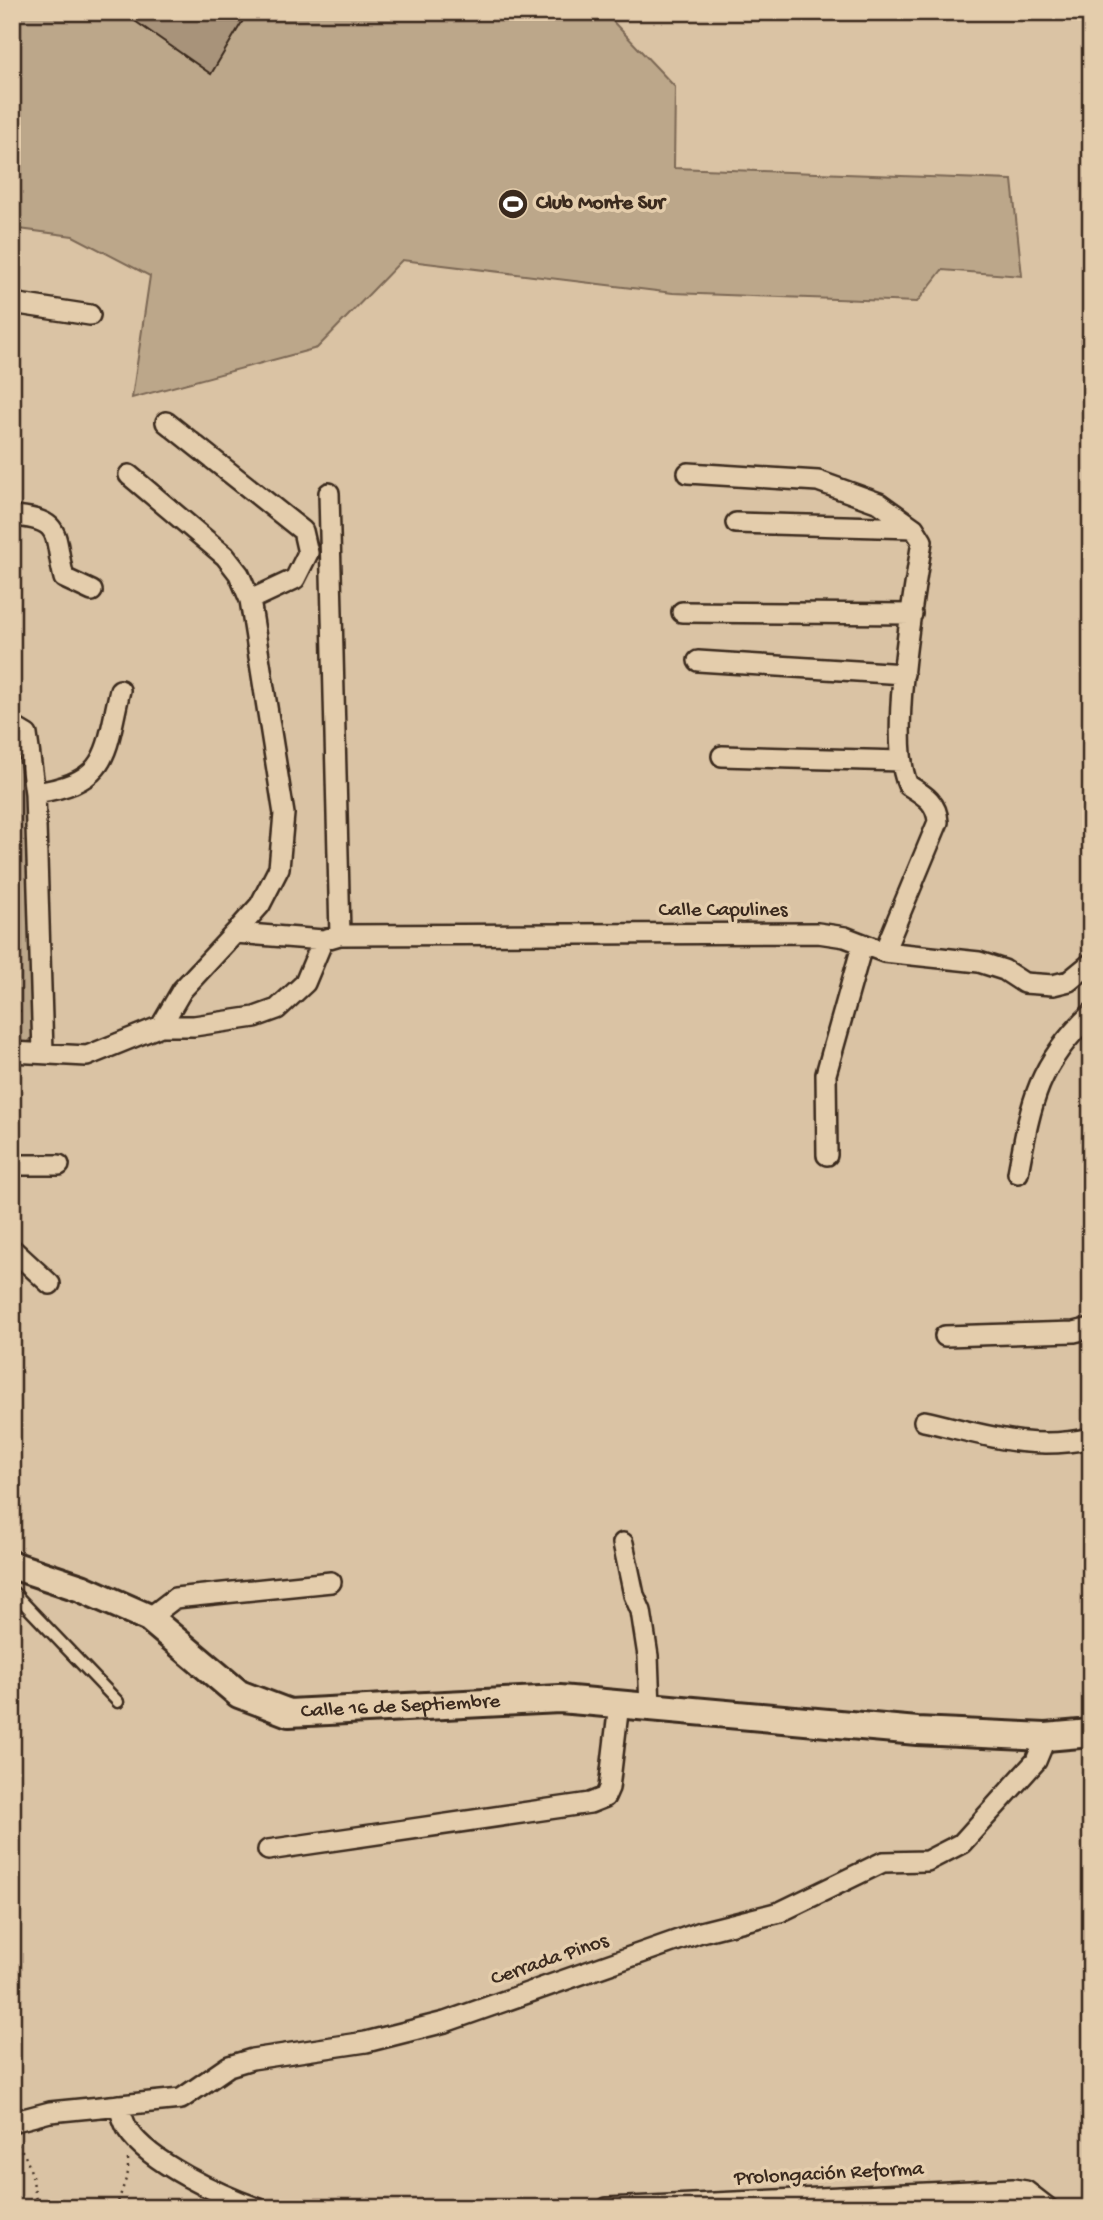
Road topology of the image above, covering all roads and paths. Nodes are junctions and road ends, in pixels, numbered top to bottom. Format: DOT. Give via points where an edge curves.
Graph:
graph roads {
  1 [pos="12,303"];
  2 [pos="90,315"];
  3 [pos="166,422"];
  4 [pos="688,474"];
  5 [pos="129,475"];
  6 [pos="329,493"];
  7 [pos="12,516"];
  8 [pos="736,523"];
  9 [pos="914,528"];
  10 [pos="93,591"];
  11 [pos="250,600"];
  12 [pos="682,612"];
  13 [pos="912,614"];
  14 [pos="698,661"];
  15 [pos="904,674"];
  16 [pos="120,690"];
  17 [pos="12,726"];
  18 [pos="722,756"];
  19 [pos="902,761"];
  20 [pos="35,793"];
  21 [pos="235,933"];
  22 [pos="332,937"];
  23 [pos="862,946"];
  24 [pos="884,952"];
  25 [pos="1091,963"];
  26 [pos="12,1011"];
  27 [pos="27,1011"];
  28 [pos="1091,1014"];
  29 [pos="161,1026"];
  30 [pos="12,1052"];
  31 [pos="43,1052"];
  32 [pos="827,1155"];
  33 [pos="12,1165"];
  34 [pos="59,1165"];
  35 [pos="1018,1172"];
  36 [pos="12,1249"];
  37 [pos="50,1284"];
  38 [pos="1091,1328"];
  39 [pos="945,1336"];
  40 [pos="924,1421"];
  41 [pos="1091,1438"];
  42 [pos="623,1544"];
  43 [pos="12,1565"];
  44 [pos="331,1582"];
  45 [pos="12,1591"];
  46 [pos="149,1618"];
  47 [pos="118,1702"];
  48 [pos="620,1704"];
  49 [pos="650,1707"];
  50 [pos="1091,1732"];
  51 [pos="1046,1737"];
  52 [pos="268,1850"];
  53 [pos="118,2105"];
  54 [pos="12,2122"];
  55 [pos="129,2131"];
  56 [pos="12,2140"];
  57 [pos="37,2208"];
  58 [pos="116,2208"];
  59 [pos="257,2208"];
  60 [pos="607,2208"];
  61 [pos="1048,2208"];
  1 -- 2 [label="street"];
  3 -- 11 [label="street" via="303,531 308,554 295,579"];
  4 -- 9 [label="street" via="818,481 879,503"];
  5 -- 11 [label="street" via="225,556 239,573"];
  6 -- 22 [label="street"];
  7 -- 10 [label="street" via="49,522 57,534 64,578"];
  8 -- 9 [label="street"];
  9 -- 13 [label="street" via="922,541"];
  11 -- 21 [label="street" via="284,814 279,868 260,905"];
  12 -- 13 [label="street"];
  13 -- 15 [label="street"];
  14 -- 15 [label="street"];
  15 -- 19 [label="street"];
  16 -- 20 [label="street" via="106,751 90,777 62,790"];
  17 -- 20 [label="street" via="27,735"];
  18 -- 19 [label="street"];
  19 -- 24 [label="street" via="908,785 931,800 938,822"];
  20 -- 31 [label="street"];
  21 -- 22 [label="street, Calle Capulines"];
  21 -- 29 [label="street" via="182,990"];
  22 -- 23 [label="street, Calle Capulines" via="818,933 845,937"];
  22 -- 29 [label="street" via="305,983 277,1009 243,1019"];
  23 -- 24 [label="street, Calle Capulines"];
  23 -- 32 [label="street" via="826,1074"];
  24 -- 25 [label="street, Calle Capulines" via="979,962 1024,983 1053,985 1069,981"];
  26 -- 27 [label="path"];
  28 -- 35 [label="street" via="1058,1051 1032,1098"];
  29 -- 31 [label="street" via="87,1056"];
  30 -- 31 [label="street"];
  33 -- 34 [label="street"];
  36 -- 37 [label="street"];
  38 -- 39 [label="street"];
  40 -- 41 [label="street" via="1036,1445"];
  42 -- 49 [label="street" via="641,1611"];
  43 -- 46 [label="main road, Calle 16 de Septiembre"];
  44 -- 46 [label="street" via="175,1598"];
  45 -- 47 [label="lane"];
  46 -- 48 [label="main road, Calle 16 de Septiembre" via="239,1694 289,1713 560,1699"];
  48 -- 49 [label="main road, Calle 16 de Septiembre"];
  48 -- 52 [label="street" via="605,1797"];
  49 -- 51 [label="main road, Calle 16 de Septiembre" via="917,1731"];
  50 -- 51 [label="main road, Calle 16 de Septiembre"];
  51 -- 53 [label="street, Cerrada Pinos" via="1036,1761 962,1843 927,1861 883,1862 780,1912 701,1932 445,2022 366,2042 252,2059 229,2066 181,2099"];
  53 -- 54 [label="street, Cerrada Pinos" via="50,2112"];
  53 -- 55 [label="street"];
  55 -- 58 [label="path" via="128,2173"];
  55 -- 59 [label="street" via="185,2176"];
  56 -- 57 [label="path" via="23,2148"];
  60 -- 61 [label="street, Prolongación Reforma" via="1013,2189 1026,2191"];
}
